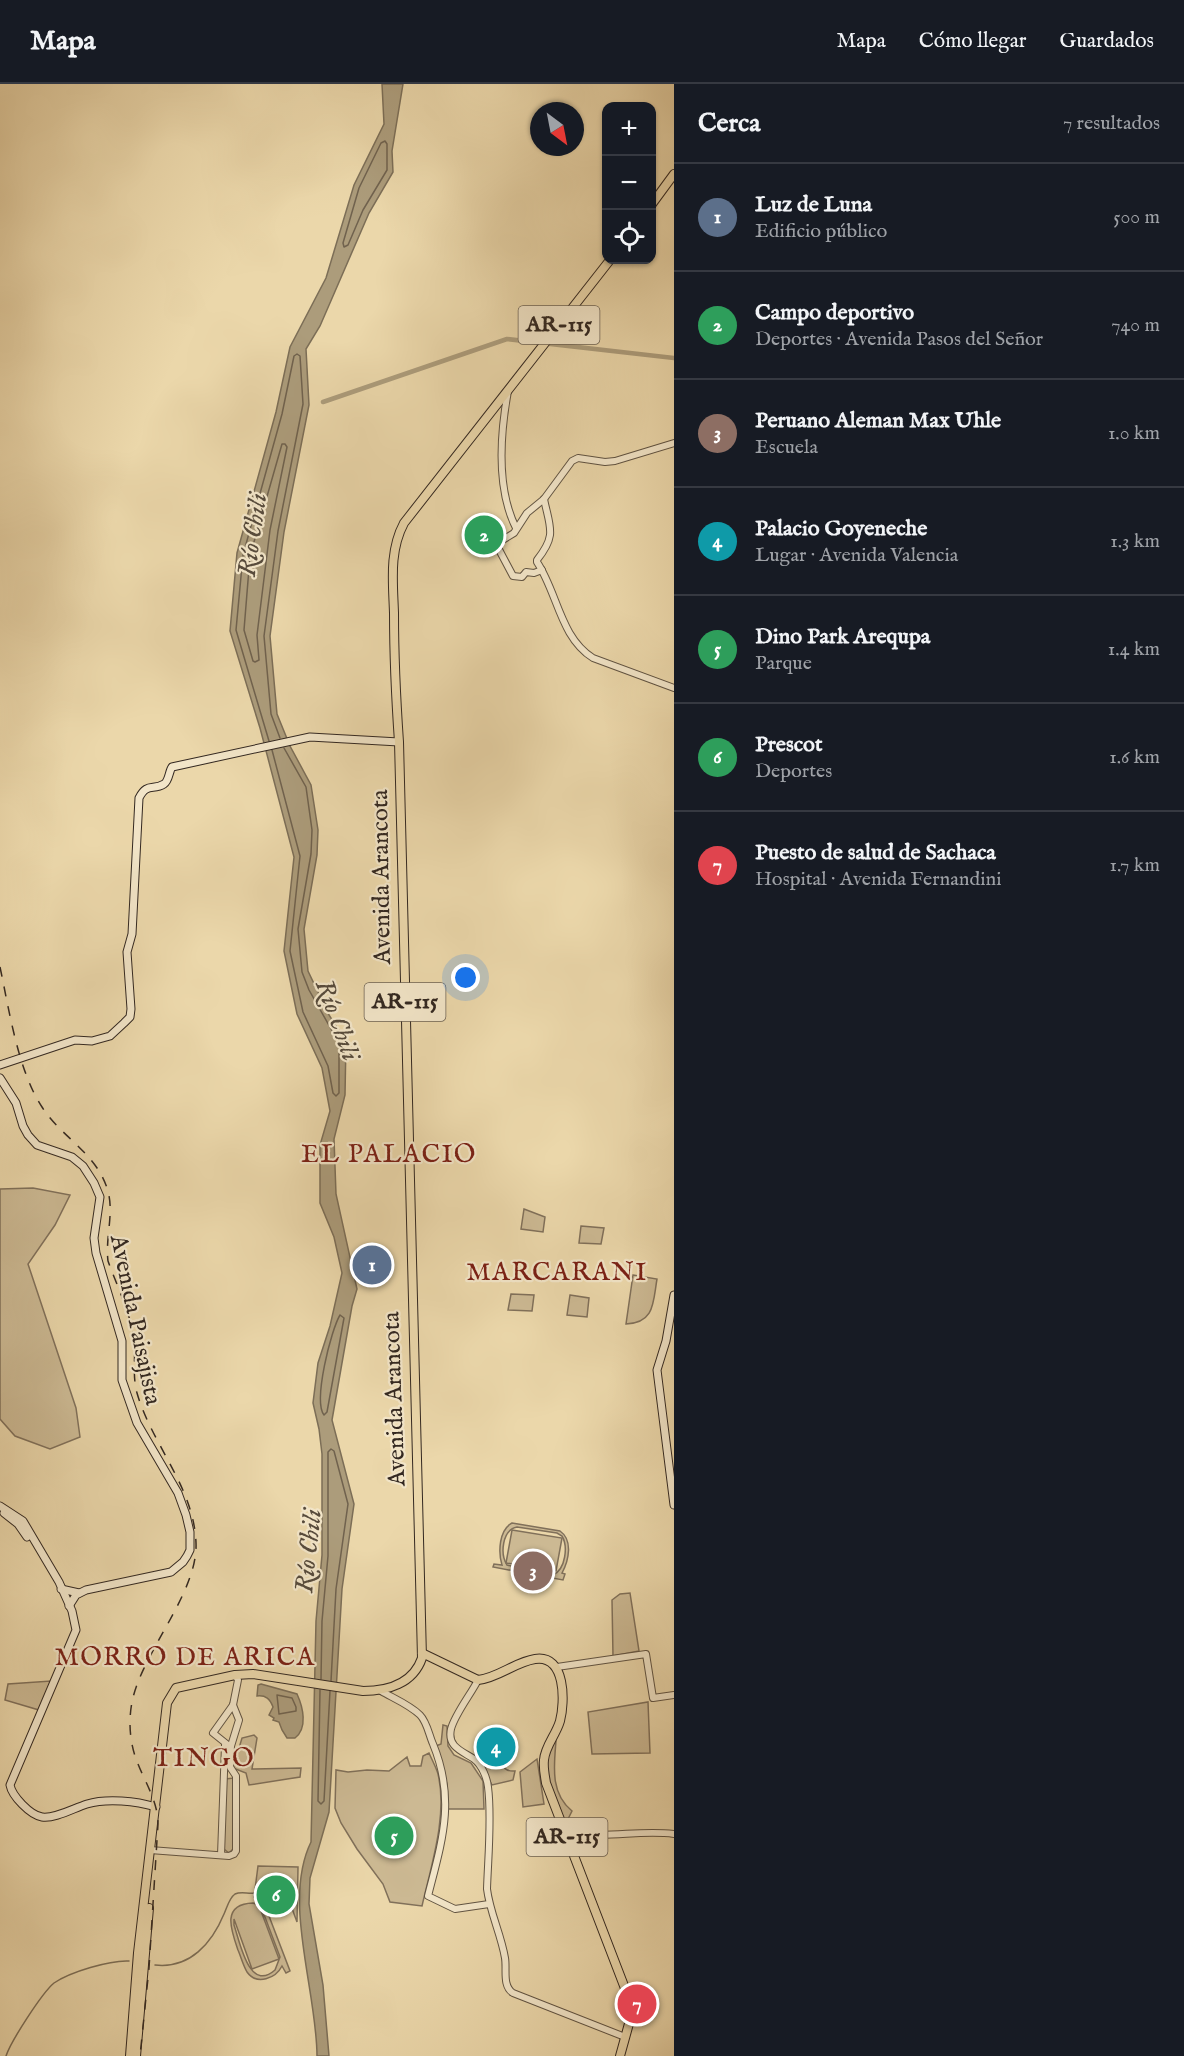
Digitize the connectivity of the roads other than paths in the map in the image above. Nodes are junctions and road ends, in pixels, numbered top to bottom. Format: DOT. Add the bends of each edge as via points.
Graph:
graph roads {
  1 [pos="674,174"];
  2 [pos="656,197"];
  3 [pos="607,264"];
  4 [pos="508,390"];
  5 [pos="495,406"];
  6 [pos="506,406"];
  7 [pos="674,442"];
  8 [pos="544,499"];
  9 [pos="516,528"];
  10 [pos="542,570"];
  11 [pos="674,688"];
  12 [pos="399,742"];
  13 [pos="0,1065"];
  14 [pos="0,1078"];
  15 [pos="674,1295"];
  16 [pos="674,1505"];
  17 [pos="0,1506"];
  18 [pos="0,1511"];
  19 [pos="61,1589"];
  20 [pos="79,1593"];
  21 [pos="69,1606"];
  22 [pos="422,1653"];
  23 [pos="557,1667"];
  24 [pos="235,1676"];
  25 [pos="478,1680"];
  26 [pos="381,1691"];
  27 [pos="674,1695"];
  28 [pos="232,1704"];
  29 [pos="228,1745"];
  30 [pos="232,1770"];
  31 [pos="223,1771"];
  32 [pos="156,1807"];
  33 [pos="564,1830"];
  34 [pos="674,1834"];
  35 [pos="153,1850"];
  36 [pos="222,1855"];
  37 [pos="489,1904"];
  38 [pos="140,1964"];
  39 [pos="625,2037"];
  40 [pos="130,2056"];
  41 [pos="136,2056"];
  42 [pos="620,2056"];
  1 -- 2 [label="main road"];
  3 -- 4 [label="main road, AR-115"];
  4 -- 5 [label="main road, Avenida Arancota / AR-115"];
  4 -- 6 [label="street"];
  5 -- 6 [label="main road"];
  5 -- 12 [label="main road, Avenida Arancota / AR-115" via="398,535 392,567"];
  6 -- 9 [label="street" via="502,485"];
  7 -- 8 [label="street" via="615,461 578,458"];
  8 -- 9 [label="street"];
  8 -- 10 [label="street" via="550,537 537,560"];
  9 -- 10 [label="street" via="496,544 513,576"];
  10 -- 11 [label="street" via="564,625 582,651"];
  12 -- 13 [label="main road" via="321,736 176,764 164,785 148,787 139,798 132,934 127,952 130,1017 110,1036 75,1040"];
  12 -- 22 [label="main road, Avenida Arancota / AR-115"];
  14 -- 20 [label="main road, Avenida Paisajista" via="16,1103 28,1135 37,1145 72,1157 83,1166 100,1197 94,1238 122,1341 122,1380 137,1422 178,1493 190,1532 190,1550 171,1572"];
  15 -- 16 [label="main road" via="657,1370"];
  17 -- 19 [label="main road" via="23,1521"];
  18 -- 19 [label="main road" via="18,1524"];
  19 -- 20 [label="main road, Avenida Paisajista"];
  19 -- 21 [label="main road"];
  20 -- 21 [label="main road"];
  21 -- 32 [label="main road" via="76,1630 10,1785 11,1791 42,1817 106,1801"];
  22 -- 25 [label="main road"];
  22 -- 26 [label="main road" via="420,1664 407,1678"];
  23 -- 25 [label="main road" via="535,1659"];
  23 -- 27 [label="street" via="646,1654 653,1698"];
  23 -- 33 [label="main road, AR-115" via="563,1706 546,1749 544,1772"];
  24 -- 26 [label="main road" via="253,1674"];
  24 -- 28 [label="street" via="238,1680"];
  24 -- 32 [label="main road" via="191,1683 176,1688 171,1696"];
  25 -- 37 [label="street" via="451,1737 458,1751 480,1766 488,1788"];
  26 -- 37 [label="street" via="422,1716 446,1785 446,1812 428,1896 455,1910"];
  28 -- 29 [label="street" via="238,1720"];
  28 -- 29 [label="street" via="213,1733"];
  29 -- 30 [label="street"];
  29 -- 31 [label="street"];
  30 -- 31 [label="street"];
  30 -- 36 [label="street" via="236,1776 236,1851"];
  31 -- 36 [label="street"];
  32 -- 35 [label="main road"];
  33 -- 34 [label="street" via="587,1836"];
  33 -- 39 [label="main road, AR-115" via="631,2004"];
  35 -- 36 [label="street"];
  35 -- 38 [label="main road"];
  37 -- 39 [label="street" via="502,1942 509,1990"];
  38 -- 40 [label="main road"];
  38 -- 41 [label="main road"];
  39 -- 42 [label="main road, AR-115"];
}
